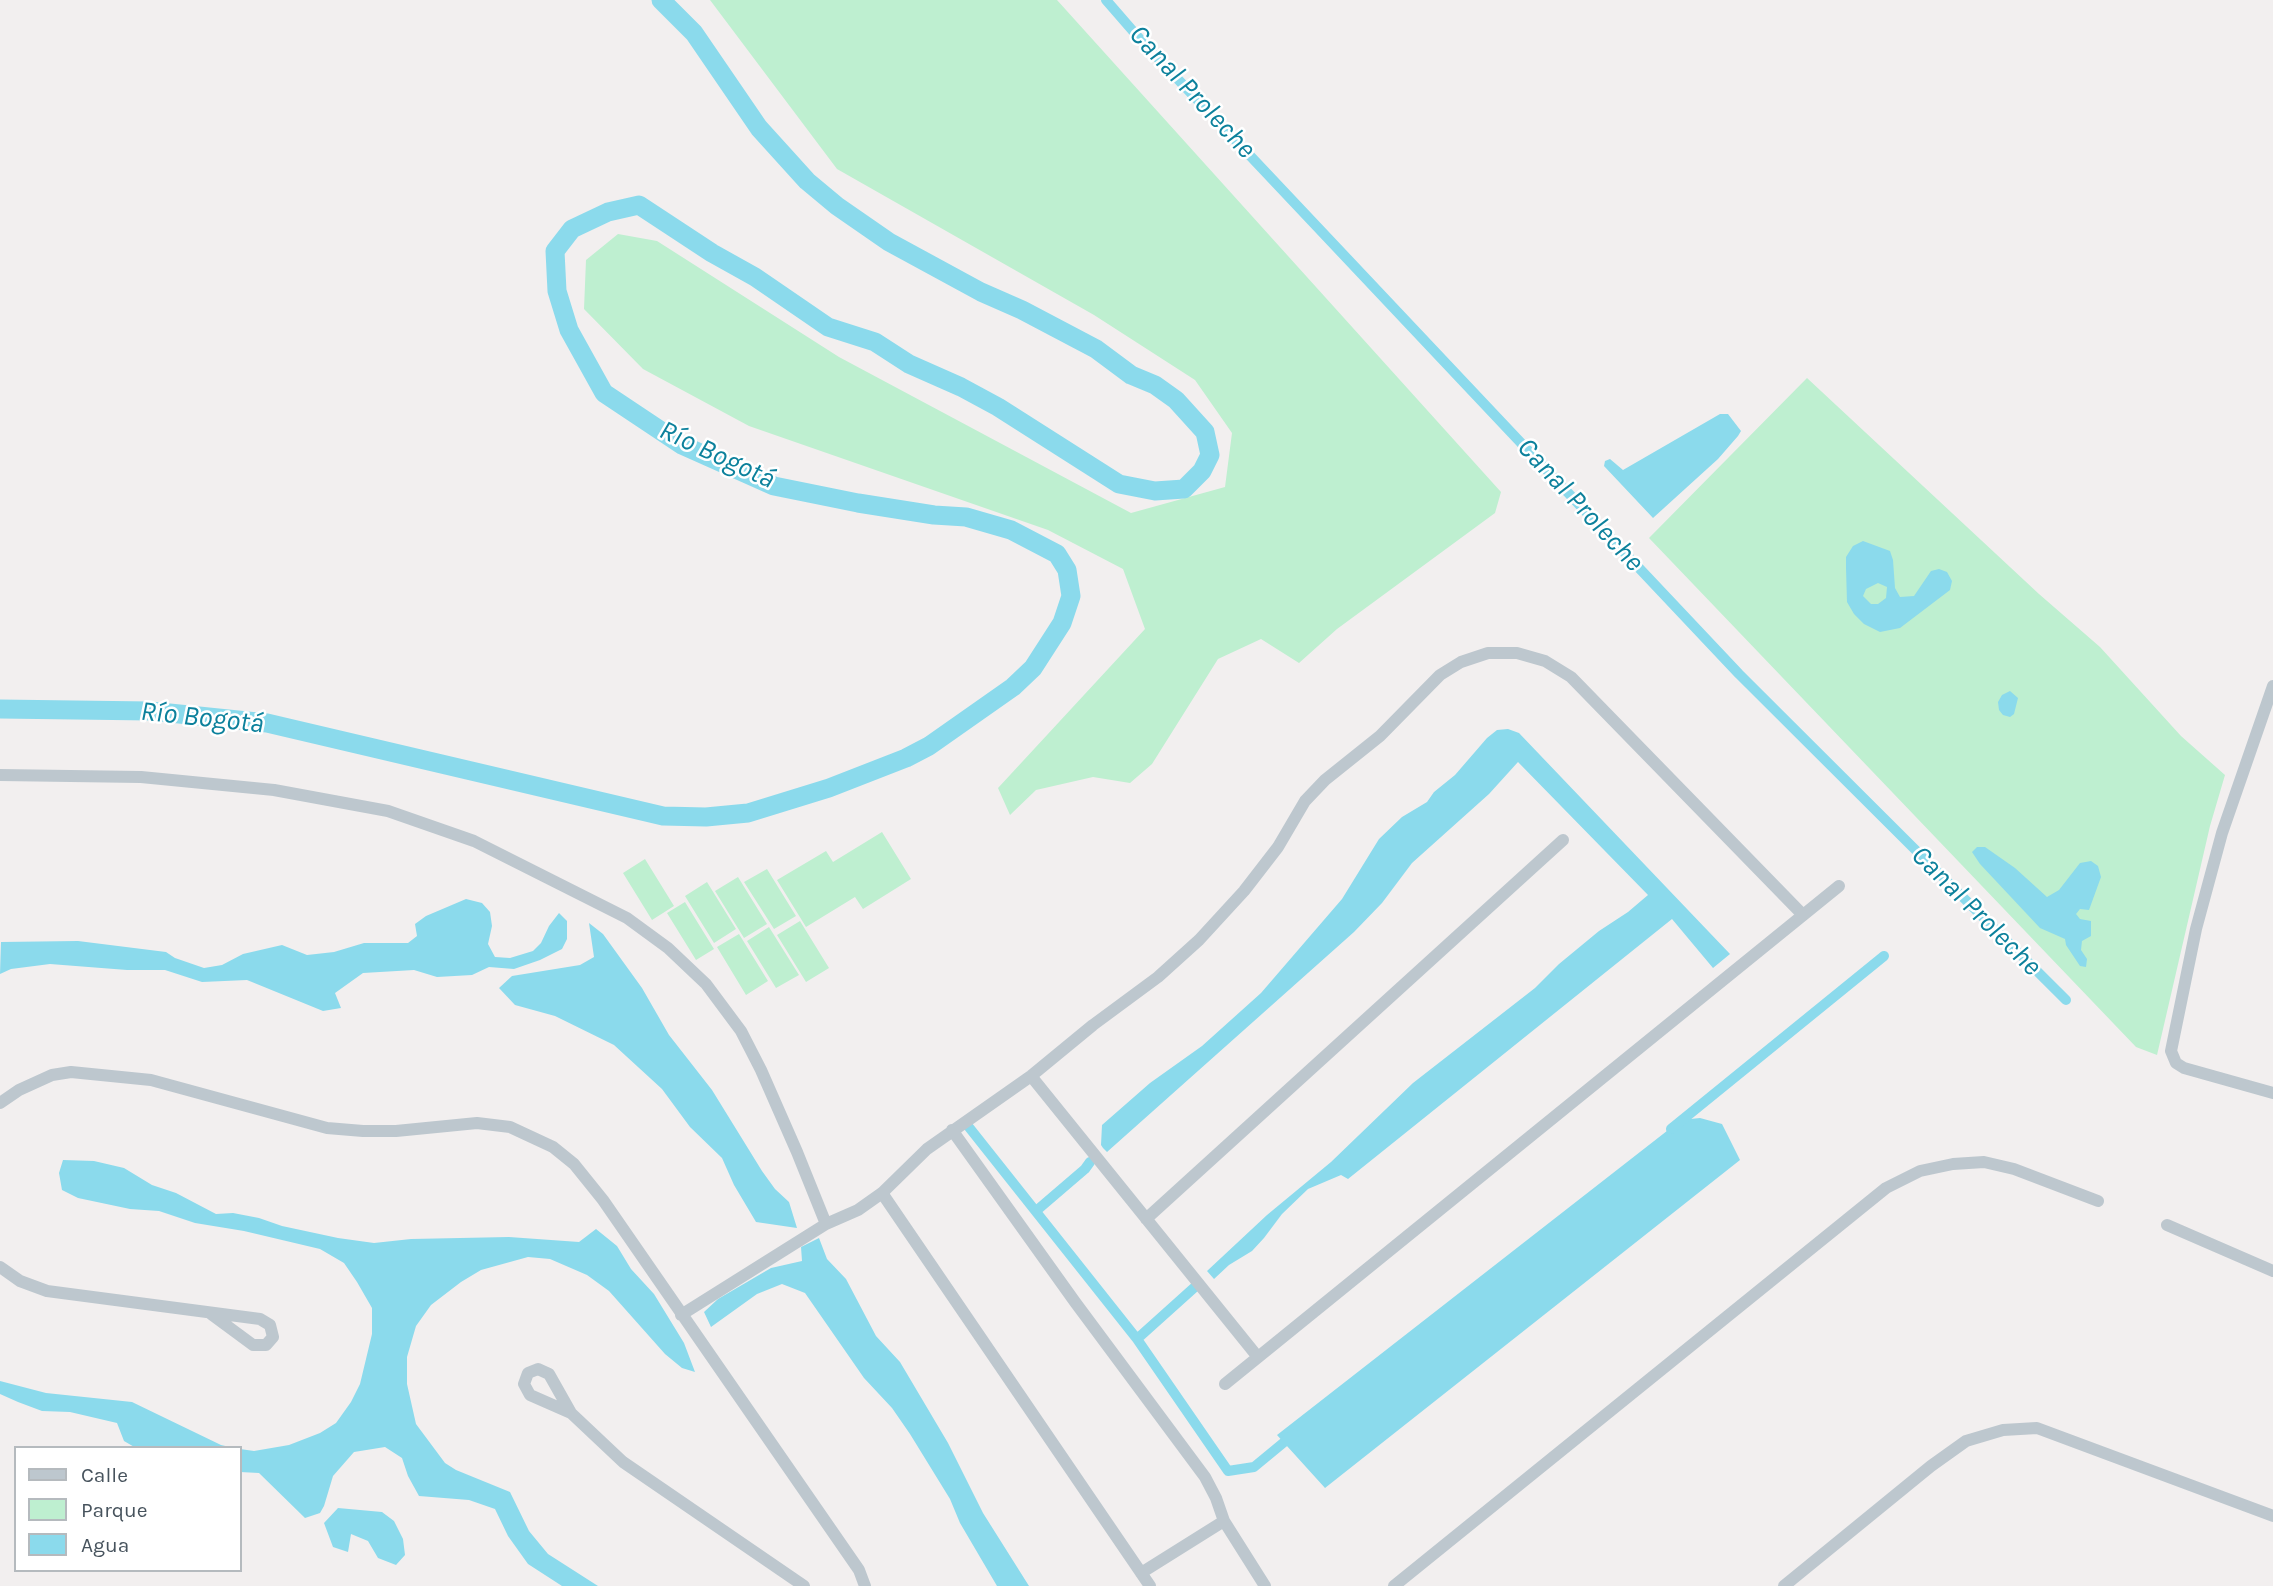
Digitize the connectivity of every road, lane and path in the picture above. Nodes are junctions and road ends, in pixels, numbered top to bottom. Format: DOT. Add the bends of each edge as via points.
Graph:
graph roads {
  1 [pos="2273,686"];
  2 [pos="0,775"];
  3 [pos="1563,840"];
  4 [pos="1839,886"];
  5 [pos="1803,915"];
  6 [pos="1031,1076"];
  7 [pos="2273,1093"];
  8 [pos="0,1103"];
  9 [pos="952,1130"];
  10 [pos="882,1193"];
  11 [pos="2098,1202"];
  12 [pos="1146,1219"];
  13 [pos="826,1224"];
  14 [pos="2167,1225"];
  15 [pos="0,1267"];
  16 [pos="2273,1271"];
  17 [pos="211,1314"];
  18 [pos="681,1315"];
  19 [pos="1257,1356"];
  20 [pos="1226,1384"];
  21 [pos="571,1413"];
  22 [pos="2273,1516"];
  23 [pos="1224,1521"];
  24 [pos="1141,1573"];
  25 [pos="804,1586"];
  26 [pos="864,1586"];
  27 [pos="1150,1586"];
  28 [pos="1265,1586"];
  29 [pos="1394,1586"];
  30 [pos="1783,1586"];
  1 -- 7 [label="street" via="2222,833 2171,1051 2184,1068"];
  2 -- 13 [label="street" via="141,777 274,790 388,811 474,841 627,918 706,984 741,1031"];
  3 -- 12 [label="street"];
  4 -- 5 [label="street"];
  5 -- 6 [label="street" via="1571,677 1545,661 1517,653 1488,653 1440,674 1380,736 1325,780 1305,801 1244,891 1199,940"];
  5 -- 19 [label="street"];
  6 -- 9 [label="street"];
  6 -- 12 [label="street"];
  8 -- 18 [label="street" via="52,1074 71,1072 151,1080 327,1128 396,1131 477,1123 510,1127 553,1147 574,1164"];
  9 -- 10 [label="street"];
  9 -- 23 [label="street" via="1205,1477"];
  10 -- 13 [label="street"];
  10 -- 24 [label="street"];
  11 -- 29 [label="street" via="1984,1162 1920,1171 1886,1188"];
  12 -- 19 [label="street"];
  13 -- 18 [label="street"];
  14 -- 16 [label="street"];
  15 -- 17 [label="street" via="20,1281 47,1290"];
  18 -- 26 [label="street" via="859,1570"];
  19 -- 20 [label="street"];
  21 -- 25 [label="street" via="623,1462"];
  22 -- 30 [label="street" via="2049,1431 2003,1430 1966,1441"];
  23 -- 24 [label="street"];
  23 -- 28 [label="street"];
  24 -- 27 [label="street"];
}
